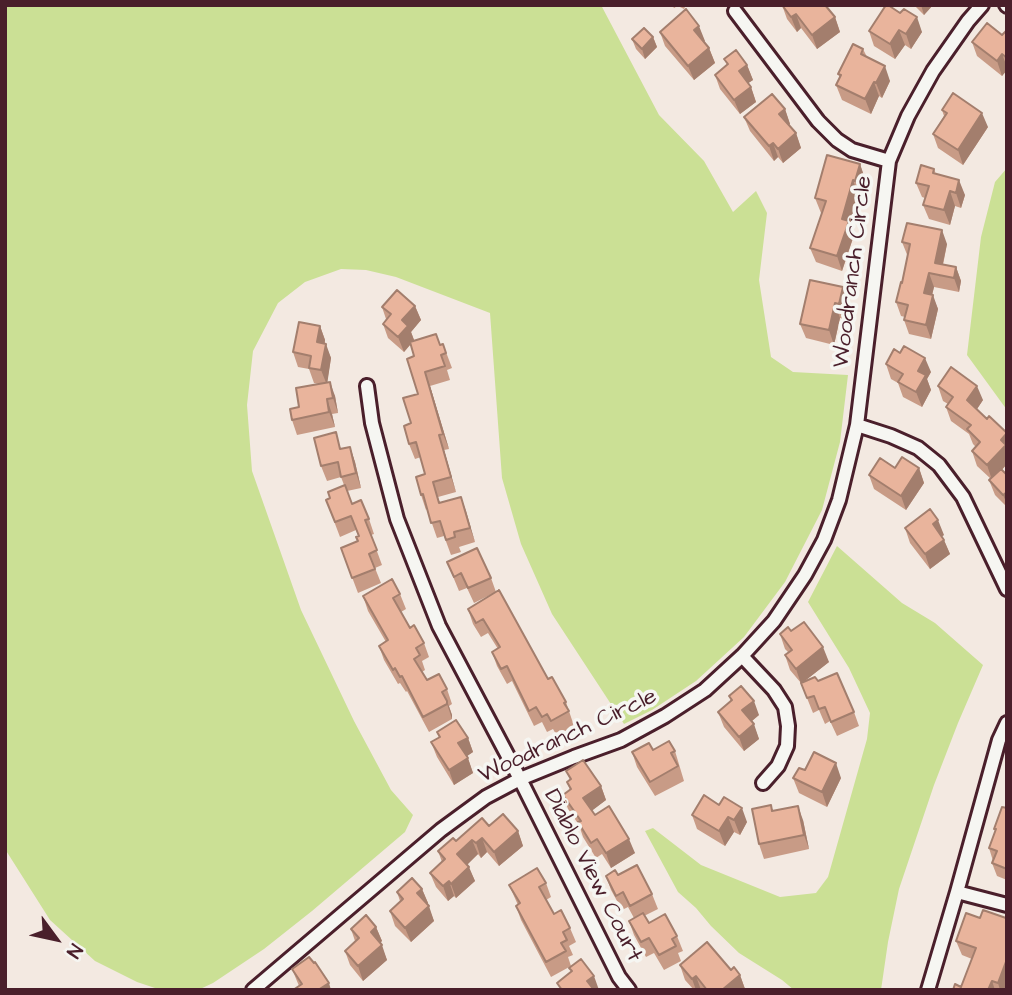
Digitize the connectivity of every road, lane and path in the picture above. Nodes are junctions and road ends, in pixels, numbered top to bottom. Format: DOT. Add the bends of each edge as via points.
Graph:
graph roads {
  1 [pos="982,5"];
  2 [pos="735,11"];
  3 [pos="889,161"];
  4 [pos="367,386"];
  5 [pos="857,425"];
  6 [pos="1007,589"];
  7 [pos="742,656"];
  8 [pos="1007,723"];
  9 [pos="520,779"];
  10 [pos="763,783"];
  11 [pos="957,892"];
  12 [pos="1007,905"];
  13 [pos="254,990"];
  14 [pos="629,990"];
  15 [pos="928,990"];
  1 -- 3 [label="street, Woodranch Circle" via="933,71"];
  2 -- 3 [label="street" via="837,141"];
  3 -- 5 [label="street, Woodranch Circle"];
  4 -- 9 [label="street, Diablo View Court" via="372,424 401,531 439,626"];
  5 -- 6 [label="street" via="918,448 939,465 963,497"];
  5 -- 7 [label="street, Woodranch Circle" via="824,540 774,621"];
  7 -- 9 [label="street, Woodranch Circle" via="705,690 665,716 621,740"];
  7 -- 10 [label="street" via="785,707 787,746"];
  8 -- 11 [label="street"];
  9 -- 13 [label="street, Woodranch Circle" via="441,830"];
  9 -- 14 [label="street, Diablo View Court"];
  11 -- 12 [label="street"];
  11 -- 15 [label="street"];
}
